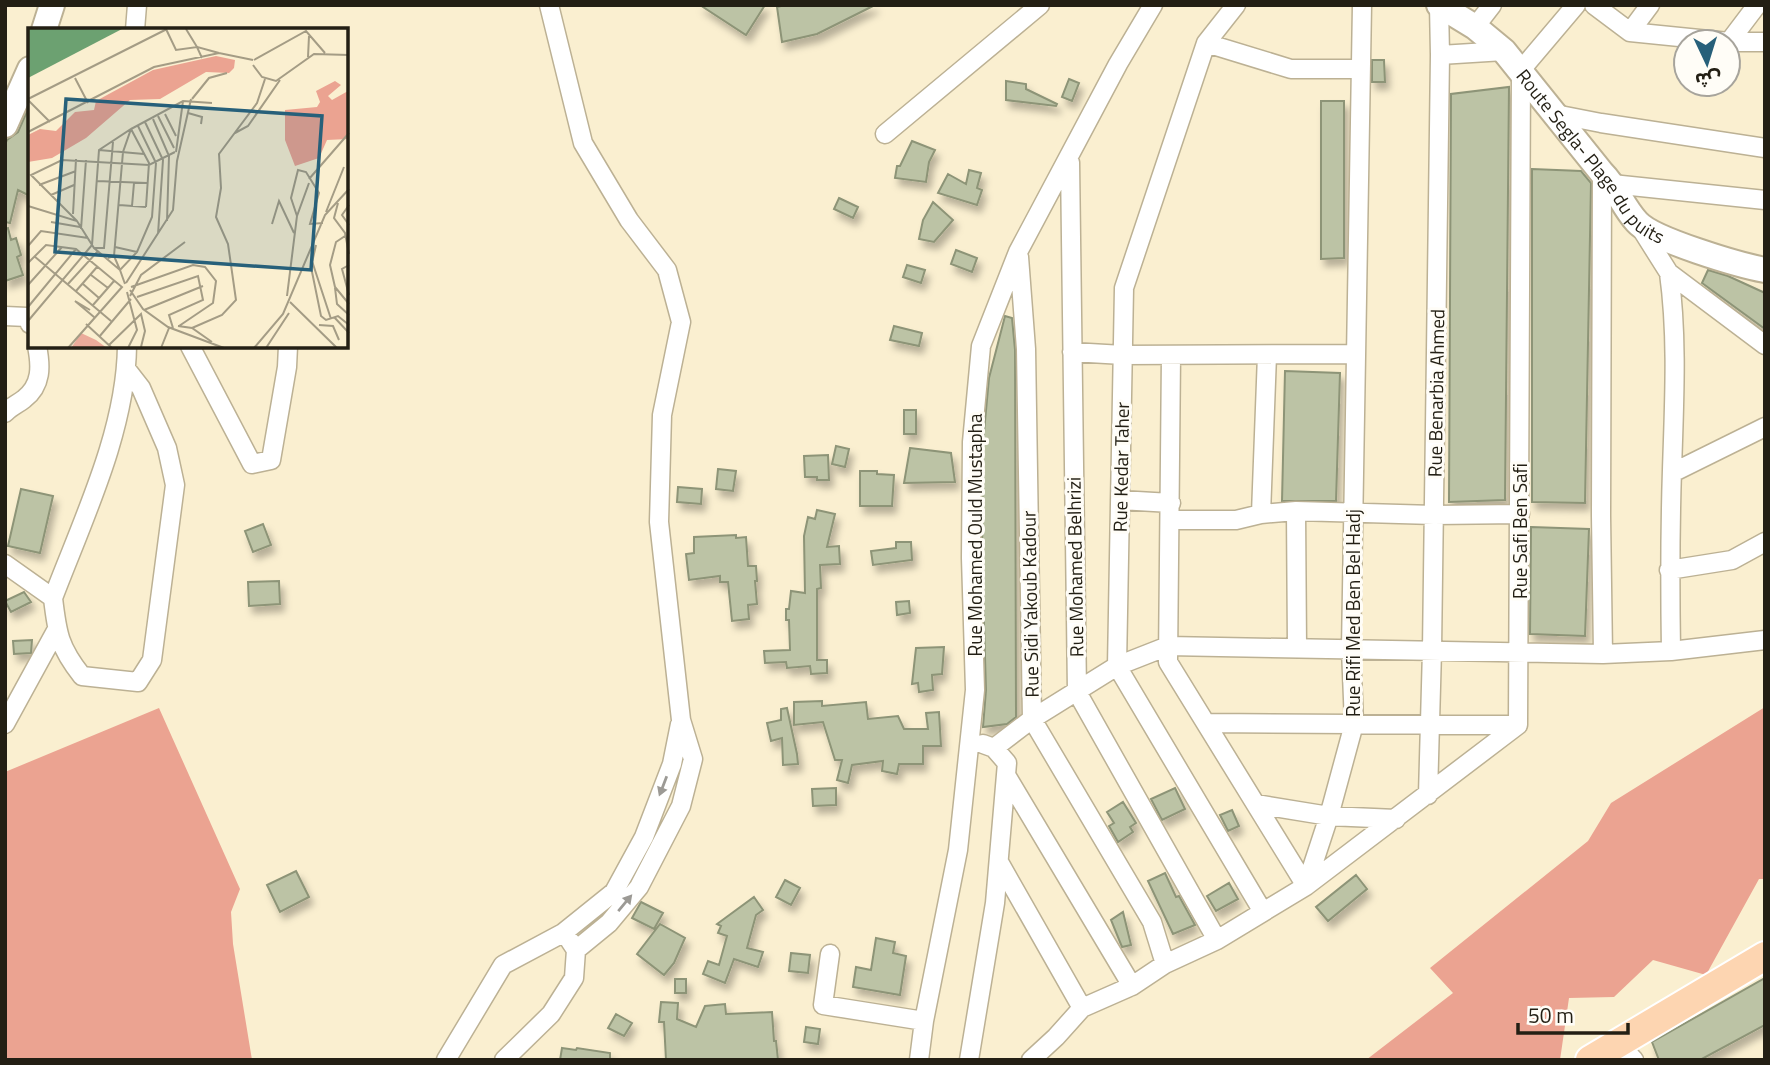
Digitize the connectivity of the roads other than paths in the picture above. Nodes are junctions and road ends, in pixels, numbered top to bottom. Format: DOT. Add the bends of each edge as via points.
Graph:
graph roads {
  1 [pos="52,5"];
  2 [pos="137,5"];
  3 [pos="549,5"];
  4 [pos="1040,5"];
  5 [pos="1153,5"];
  6 [pos="1236,5"];
  7 [pos="1362,5"];
  8 [pos="1439,5"];
  9 [pos="1492,5"];
  10 [pos="1576,5"];
  11 [pos="1594,5"];
  12 [pos="1650,5"];
  13 [pos="1757,5"];
  14 [pos="1475,27"];
  15 [pos="45,28"];
  16 [pos="135,28"];
  17 [pos="1739,28"];
  18 [pos="1630,32"];
  19 [pos="1672,36"];
  20 [pos="1742,41"];
  21 [pos="1765,42"];
  22 [pos="1206,43"];
  23 [pos="1504,51"];
  24 [pos="1440,55"];
  25 [pos="1361,69"];
  26 [pos="1521,70"];
  27 [pos="28,73"];
  28 [pos="1555,114"];
  29 [pos="5,125"];
  30 [pos="885,134"];
  31 [pos="1765,148"];
  32 [pos="1070,157"];
  33 [pos="1607,178"];
  34 [pos="1765,200"];
  35 [pos="1638,224"];
  36 [pos="1018,252"];
  37 [pos="1765,270"];
  38 [pos="1669,273"];
  39 [pos="5,316"];
  40 [pos="28,319"];
  41 [pos="1765,345"];
  42 [pos="37,348"];
  43 [pos="127,348"];
  44 [pos="191,348"];
  45 [pos="288,348"];
  46 [pos="1072,352"];
  47 [pos="1123,355"];
  48 [pos="1171,355"];
  49 [pos="1267,355"];
  50 [pos="1356,355"];
  51 [pos="127,370"];
  52 [pos="5,412"];
  53 [pos="1765,427"];
  54 [pos="1672,473"];
  55 [pos="1120,500"];
  56 [pos="1296,511"];
  57 [pos="1171,512"];
  58 [pos="1353,512"];
  59 [pos="1261,514"];
  60 [pos="1434,514"];
  61 [pos="1520,514"];
  62 [pos="1765,542"];
  63 [pos="5,565"];
  64 [pos="1669,570"];
  65 [pos="53,598"];
  66 [pos="57,629"];
  67 [pos="1765,640"];
  68 [pos="1168,646"];
  69 [pos="1297,648"];
  70 [pos="1351,649"];
  71 [pos="1432,650"];
  72 [pos="1519,652"];
  73 [pos="1671,652"];
  74 [pos="1603,654"];
  75 [pos="1117,666"];
  76 [pos="1077,692"];
  77 [pos="1032,719"];
  78 [pos="681,720"];
  79 [pos="1206,723"];
  80 [pos="5,724"];
  81 [pos="1354,724"];
  82 [pos="1430,725"];
  83 [pos="1518,725"];
  84 [pos="970,740"];
  85 [pos="994,748"];
  86 [pos="1006,775"];
  87 [pos="1427,795"];
  88 [pos="1256,804"];
  89 [pos="1329,816"];
  90 [pos="1396,819"];
  91 [pos="999,862"];
  92 [pos="1306,886"];
  93 [pos="1263,912"];
  94 [pos="563,933"];
  95 [pos="1217,940"];
  96 [pos="576,950"];
  97 [pos="830,954"];
  98 [pos="1765,957"];
  99 [pos="1165,964"];
  100 [pos="1132,986"];
  101 [pos="1082,1008"];
  102 [pos="924,1021"];
  103 [pos="1625,1051"];
  104 [pos="446,1060"];
  105 [pos="504,1060"];
  106 [pos="919,1060"];
  107 [pos="969,1060"];
  108 [pos="1031,1060"];
  109 [pos="1590,1060"];
  1 -- 15 [label="street"];
  2 -- 16 [label="street"];
  3 -- 78 [label="street" via="583,143 629,220 667,270 681,322 662,415 659,522"];
  4 -- 30 [label="street"];
  5 -- 32 [label="street, Rue Mohamed Ould Mustapha"];
  6 -- 22 [label="street, Rue Kedar Taher"];
  7 -- 25 [label="street, Rue Rifi Med Ben Bel Hadj"];
  8 -- 14 [label="street, Route Segla- Plage du puits"];
  8 -- 24 [label="street, Rue Benarbia Ahmed"];
  9 -- 14 [label="street"];
  10 -- 26 [label="street"];
  11 -- 18 [label="street"];
  12 -- 18 [label="street"];
  13 -- 17 [label="street"];
  14 -- 23 [label="street, Route Segla- Plage du puits"];
  18 -- 19 [label="street"];
  20 -- 21 [label="street"];
  22 -- 25 [label="street" via="1291,69"];
  22 -- 47 [label="street, Rue Kedar Taher" via="1124,288"];
  23 -- 24 [label="street"];
  23 -- 26 [label="street, Route Segla- Plage du puits"];
  24 -- 60 [label="street, Rue Benarbia Ahmed"];
  25 -- 50 [label="street, Rue Rifi Med Ben Bel Hadj"];
  26 -- 28 [label="street, Route Segla- Plage du puits"];
  26 -- 61 [label="street, Rue Safi Ben Safi"];
  27 -- 29 [label="street"];
  28 -- 31 [label="street"];
  28 -- 33 [label="street, Route Segla- Plage du puits"];
  32 -- 36 [label="street, Rue Mohamed Ould Mustapha"];
  32 -- 46 [label="street, Rue Mohamed Belhrizi"];
  33 -- 34 [label="street"];
  33 -- 35 [label="street, Route Segla- Plage du puits"];
  33 -- 74 [label="street"];
  35 -- 37 [label="street, Route Segla- Plage du puits" via="1679,245"];
  35 -- 38 [label="street"];
  36 -- 77 [label="street, Rue Sidi Yakoub Kadour" via="1027,349"];
  36 -- 84 [label="street, Rue Mohamed Ould Mustapha" via="979,359 972,442 975,690"];
  38 -- 41 [label="street"];
  38 -- 54 [label="street" via="1673,305"];
  39 -- 40 [label="street"];
  42 -- 52 [label="street" via="41,367 37,385"];
  43 -- 51 [label="street"];
  44 -- 45 [label="street" via="252,464 271,460"];
  46 -- 47 [label="street"];
  46 -- 76 [label="street, Rue Mohamed Belhrizi"];
  47 -- 48 [label="street"];
  47 -- 55 [label="street, Rue Kedar Taher"];
  48 -- 49 [label="street"];
  48 -- 57 [label="street"];
  49 -- 50 [label="street"];
  49 -- 59 [label="street"];
  50 -- 58 [label="street, Rue Rifi Med Ben Bel Hadj"];
  51 -- 65 [label="street" via="116,429"];
  51 -- 66 [label="street" via="141,388 167,448 175,485 152,660 138,682 82,676 67,657"];
  53 -- 54 [label="street"];
  54 -- 64 [label="street"];
  55 -- 57 [label="street"];
  55 -- 75 [label="street, Rue Kedar Taher"];
  56 -- 58 [label="street"];
  56 -- 59 [label="street"];
  56 -- 69 [label="street"];
  57 -- 59 [label="street" via="1236,520"];
  57 -- 68 [label="street"];
  58 -- 60 [label="street"];
  58 -- 70 [label="street, Rue Rifi Med Ben Bel Hadj"];
  60 -- 61 [label="street"];
  60 -- 71 [label="street, Rue Benarbia Ahmed"];
  61 -- 72 [label="street, Rue Safi Ben Safi"];
  62 -- 64 [label="street" via="1732,560"];
  63 -- 65 [label="street"];
  64 -- 73 [label="street"];
  65 -- 66 [label="street"];
  66 -- 80 [label="street"];
  67 -- 73 [label="street"];
  68 -- 69 [label="street"];
  68 -- 75 [label="street"];
  68 -- 79 [label="street" via="1168,662"];
  69 -- 70 [label="street"];
  70 -- 71 [label="street"];
  70 -- 81 [label="street, Rue Rifi Med Ben Bel Hadj"];
  71 -- 72 [label="street"];
  71 -- 82 [label="street, Rue Benarbia Ahmed"];
  72 -- 74 [label="street"];
  72 -- 83 [label="street, Rue Safi Ben Safi"];
  73 -- 74 [label="street"];
  75 -- 76 [label="street"];
  75 -- 93 [label="street"];
  76 -- 77 [label="street"];
  76 -- 95 [label="street, Rue Mohamed Belhrizi"];
  77 -- 85 [label="street"];
  77 -- 99 [label="street, Rue Sidi Yakoub Kadour" via="1153,922"];
  78 -- 94 [label="street, one-way" via="672,764 643,837 614,892"];
  96 -- 78 [label="street, one-way" via="609,923 639,887 681,806 693,760"];
  79 -- 81 [label="street"];
  79 -- 88 [label="street"];
  81 -- 82 [label="street"];
  81 -- 89 [label="street, Rue Rifi Med Ben Bel Hadj"];
  82 -- 83 [label="street"];
  82 -- 87 [label="street, Rue Benarbia Ahmed"];
  83 -- 87 [label="street"];
  84 -- 85 [label="street"];
  84 -- 102 [label="street, Rue Mohamed Ould Mustapha" via="958,850"];
  85 -- 86 [label="street" via="1007,763"];
  86 -- 91 [label="street"];
  86 -- 100 [label="street"];
  87 -- 90 [label="street"];
  88 -- 89 [label="street"];
  88 -- 92 [label="street"];
  89 -- 90 [label="street"];
  89 -- 92 [label="street, Rue Rifi Med Ben Bel Hadj"];
  90 -- 92 [label="street"];
  91 -- 101 [label="street"];
  91 -- 107 [label="street"];
  92 -- 93 [label="street"];
  93 -- 95 [label="street"];
  94 -- 96 [label="street"];
  94 -- 104 [label="street" via="503,965"];
  95 -- 99 [label="street"];
  96 -- 105 [label="street" via="574,978 551,1014"];
  97 -- 102 [label="street" via="823,1005"];
  98 -- 103 [label="main road"];
  99 -- 100 [label="street"];
  100 -- 101 [label="street"];
  101 -- 108 [label="street"];
  102 -- 106 [label="street, Rue Mohamed Ould Mustapha"];
  103 -- 109 [label="main road"];
}
